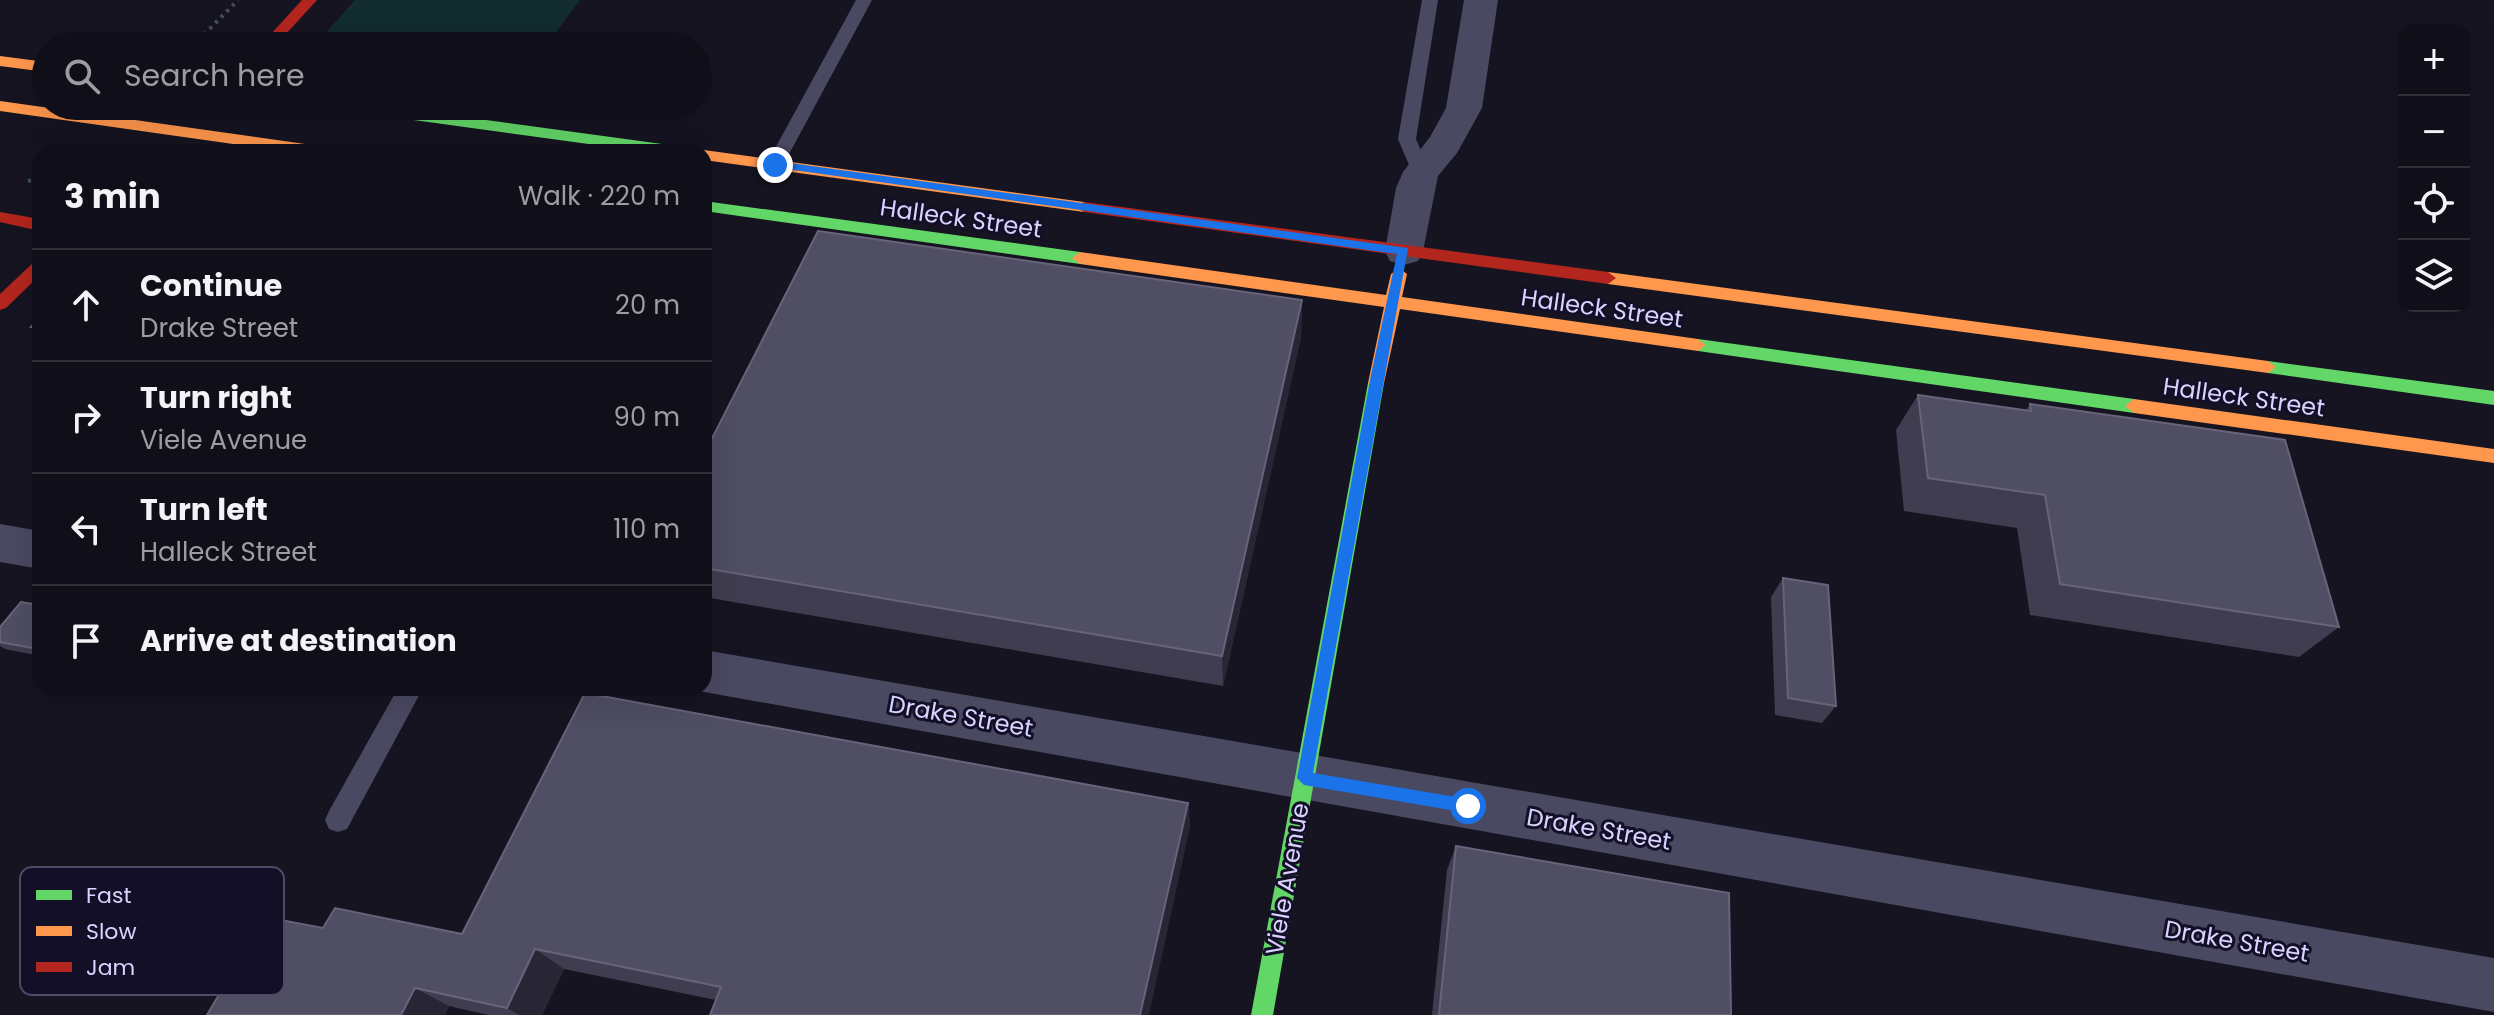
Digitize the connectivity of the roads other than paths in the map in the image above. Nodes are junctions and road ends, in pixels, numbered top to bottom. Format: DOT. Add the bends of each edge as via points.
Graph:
graph roads {
  1 [pos="310,0"];
  2 [pos="864,0"];
  3 [pos="1430,0"];
  4 [pos="1481,0"];
  5 [pos="280,32"];
  6 [pos="0,61"];
  7 [pos="32,65"];
  8 [pos="0,106"];
  9 [pos="32,110"];
  10 [pos="106,120"];
  11 [pos="193,120"];
  12 [pos="450,120"];
  13 [pos="182,130"];
  14 [pos="167,144"];
  15 [pos="274,144"];
  16 [pos="626,144"];
  17 [pos="712,156"];
  18 [pos="775,165"];
  19 [pos="1421,172"];
  20 [pos="712,207"];
  21 [pos="0,217"];
  22 [pos="32,223"];
  23 [pos="1404,251"];
  24 [pos="32,274"];
  25 [pos="1393,303"];
  26 [pos="0,304"];
  27 [pos="2494,398"];
  28 [pos="2494,456"];
  29 [pos="0,543"];
  30 [pos="32,549"];
  31 [pos="712,672"];
  32 [pos="407,696"];
  33 [pos="1304,778"];
  34 [pos="338,820"];
  35 [pos="2494,985"];
  36 [pos="1262,1015"];
  1 -- 5 [label="main road"];
  2 -- 18 [label="lane"];
  3 -- 19 [label="lane" via="1407,139"];
  4 -- 19 [label="street, Viele Avenue" via="1464,108"];
  6 -- 7 [label="main road"];
  8 -- 9 [label="main road"];
  10 -- 13 [label="main road"];
  11 -- 13 [label="main road"];
  12 -- 16 [label="main road"];
  13 -- 14 [label="main road"];
  13 -- 15 [label="main road"];
  17 -- 18 [label="main road, Halleck Street"];
  18 -- 23 [label="main road, Halleck Street"];
  19 -- 23 [label="street, Viele Avenue"];
  20 -- 25 [label="main road, Halleck Street"];
  21 -- 22 [label="main road"];
  23 -- 25 [label="main road, Viele Avenue"];
  23 -- 27 [label="main road, Halleck Street"];
  24 -- 26 [label="main road"];
  25 -- 28 [label="main road, Halleck Street"];
  25 -- 33 [label="main road, Viele Avenue"];
  29 -- 30 [label="street"];
  31 -- 33 [label="street, Drake Street"];
  32 -- 34 [label="lane"];
  33 -- 35 [label="street, Drake Street"];
  33 -- 36 [label="main road, Viele Avenue"];
}
